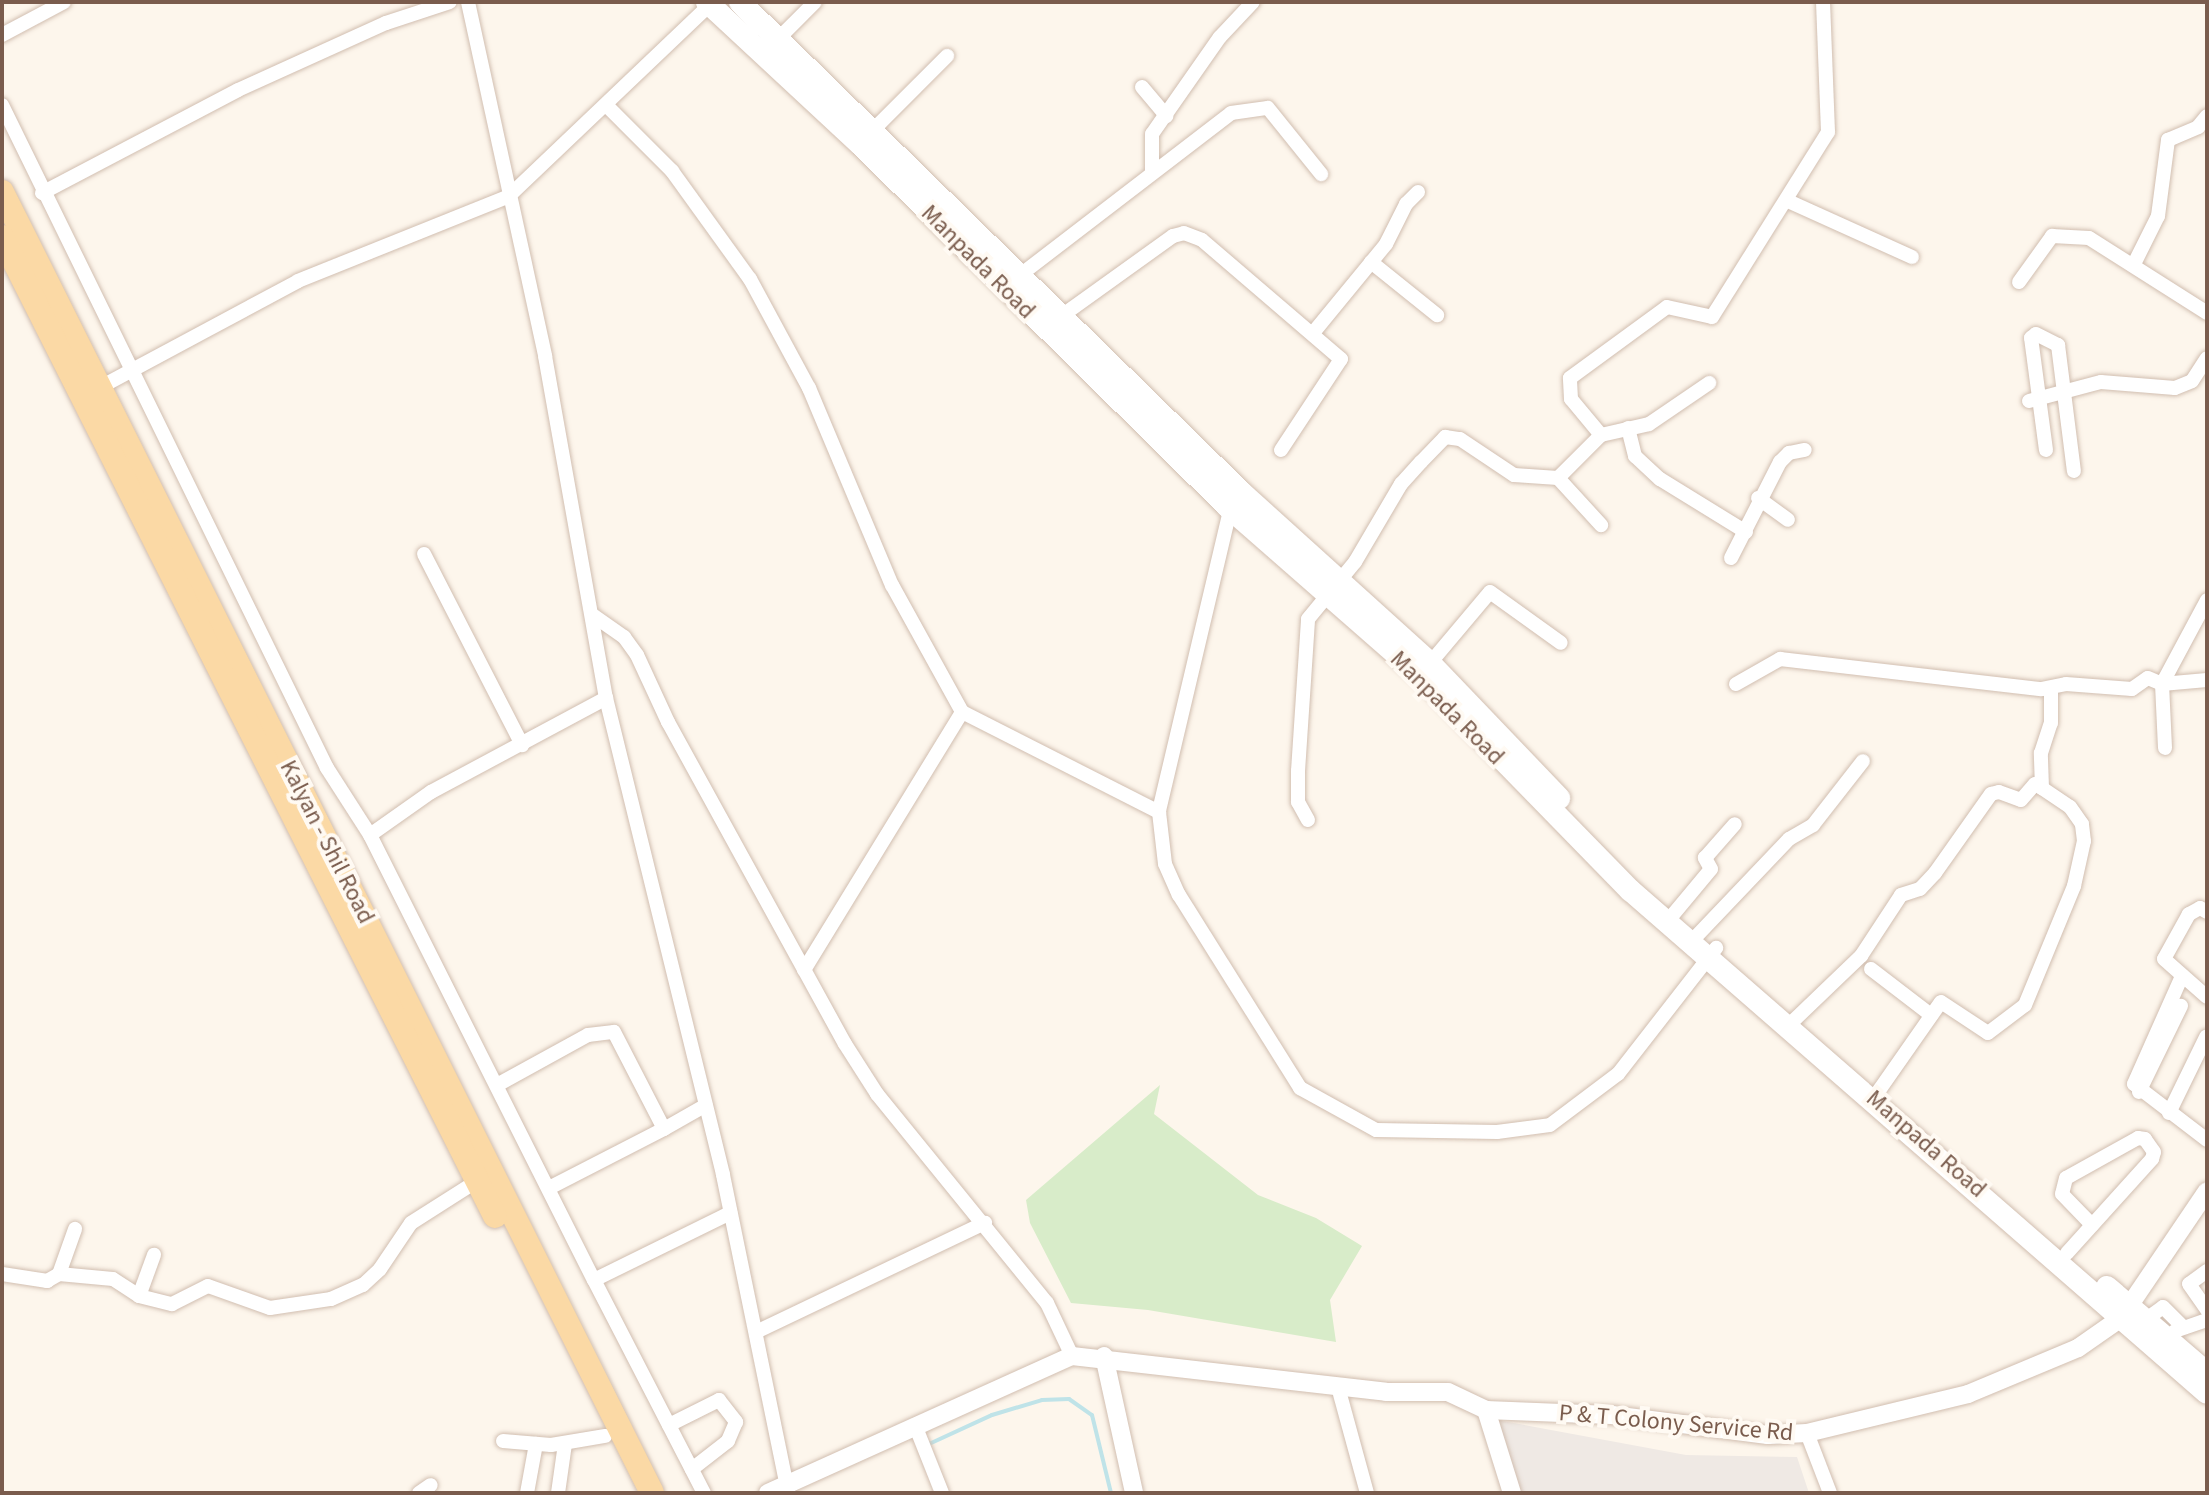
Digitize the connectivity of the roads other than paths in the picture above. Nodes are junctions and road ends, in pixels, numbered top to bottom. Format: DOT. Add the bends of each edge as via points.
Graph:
graph roads {
  1 [pos="64,2"];
  2 [pos="450,2"];
  3 [pos="468,2"];
  4 [pos="740,2"];
  5 [pos="815,2"];
  6 [pos="1253,2"];
  7 [pos="1823,2"];
  8 [pos="710,3"];
  9 [pos="2,35"];
  10 [pos="771,46"];
  11 [pos="947,56"];
  12 [pos="1142,87"];
  13 [pos="2,105"];
  14 [pos="608,107"];
  15 [pos="1166,116"];
  16 [pos="2207,116"];
  17 [pos="867,137"];
  18 [pos="1152,171"];
  19 [pos="1321,174"];
  20 [pos="2,192"];
  21 [pos="1418,192"];
  22 [pos="42,193"];
  23 [pos="509,196"];
  24 [pos="1788,201"];
  25 [pos="2,237"];
  26 [pos="1912,257"];
  27 [pos="1371,262"];
  28 [pos="2134,264"];
  29 [pos="1012,282"];
  30 [pos="2019,282"];
  31 [pos="2207,313"];
  32 [pos="1437,315"];
  33 [pos="1053,323"];
  34 [pos="1313,333"];
  35 [pos="2207,358"];
  36 [pos="132,368"];
  37 [pos="1709,383"];
  38 [pos="2063,389"];
  39 [pos="92,392"];
  40 [pos="2034,399"];
  41 [pos="1628,428"];
  42 [pos="1601,435"];
  43 [pos="1281,450"];
  44 [pos="1805,450"];
  45 [pos="2046,450"];
  46 [pos="2074,471"];
  47 [pos="1558,478"];
  48 [pos="1758,498"];
  49 [pos="1235,500"];
  50 [pos="1788,520"];
  51 [pos="1601,525"];
  52 [pos="1746,532"];
  53 [pos="424,554"];
  54 [pos="1731,558"];
  55 [pos="1332,591"];
  56 [pos="2207,600"];
  57 [pos="594,616"];
  58 [pos="1561,643"];
  59 [pos="1425,669"];
  60 [pos="2207,680"];
  61 [pos="1736,684"];
  62 [pos="2162,684"];
  63 [pos="2051,689"];
  64 [pos="606,698"];
  65 [pos="962,712"];
  66 [pos="522,745"];
  67 [pos="2165,748"];
  68 [pos="1863,761"];
  69 [pos="2042,788"];
  70 [pos="1159,812"];
  71 [pos="1308,820"];
  72 [pos="1735,824"];
  73 [pos="370,835"];
  74 [pos="2207,912"];
  75 [pos="1671,918"];
  76 [pos="1703,946"];
  77 [pos="1871,969"];
  78 [pos="804,970"];
  79 [pos="2182,976"];
  80 [pos="2207,997"];
  81 [pos="2181,1006"];
  82 [pos="1931,1015"];
  83 [pos="1794,1020"];
  84 [pos="2206,1037"];
  85 [pos="497,1085"];
  86 [pos="2139,1092"];
  87 [pos="1878,1094"];
  88 [pos="706,1105"];
  89 [pos="2169,1113"];
  90 [pos="664,1129"];
  91 [pos="2207,1140"];
  92 [pos="477,1181"];
  93 [pos="549,1188"];
  94 [pos="2207,1191"];
  95 [pos="730,1213"];
  96 [pos="985,1223"];
  97 [pos="2092,1225"];
  98 [pos="75,1229"];
  99 [pos="2042,1237"];
  100 [pos="2067,1253"];
  101 [pos="154,1255"];
  102 [pos="2207,1271"];
  103 [pos="2,1274"];
  104 [pos="59,1274"];
  105 [pos="594,1280"];
  106 [pos="139,1296"];
  107 [pos="2207,1310"];
  108 [pos="2133,1318"];
  109 [pos="2207,1320"];
  110 [pos="756,1332"];
  111 [pos="2175,1332"];
  112 [pos="1072,1356"];
  113 [pos="1104,1356"];
  114 [pos="1338,1387"];
  115 [pos="2207,1387"];
  116 [pos="1486,1410"];
  117 [pos="669,1425"];
  118 [pos="915,1425"];
  119 [pos="1807,1433"];
  120 [pos="605,1436"];
  121 [pos="503,1441"];
  122 [pos="536,1444"];
  123 [pos="565,1444"];
  124 [pos="692,1469"];
  125 [pos="787,1488"];
  126 [pos="527,1493"];
  127 [pos="558,1493"];
  128 [pos="634,1493"];
  129 [pos="652,1493"];
  130 [pos="704,1493"];
  131 [pos="768,1493"];
  132 [pos="942,1493"];
  133 [pos="1134,1493"];
  134 [pos="1367,1493"];
  135 [pos="1512,1493"];
  136 [pos="1830,1493"];
  1 -- 9 [label="street"];
  2 -- 22 [label="street" via="386,23 238,90"];
  3 -- 23 [label="street"];
  4 -- 10 [label="main road, Manpada Road"];
  5 -- 10 [label="street"];
  6 -- 15 [label="street" via="1220,37"];
  7 -- 24 [label="street" via="1828,132"];
  8 -- 10 [label="main road, Manpada Road"];
  8 -- 14 [label="street"];
  10 -- 17 [label="main road, Manpada Road"];
  11 -- 17 [label="street"];
  12 -- 15 [label="street"];
  13 -- 22 [label="street"];
  14 -- 23 [label="street"];
  14 -- 65 [label="street" via="672,171 750,279 809,388 892,585"];
  15 -- 18 [label="street" via="1152,134"];
  16 -- 28 [label="street" via="2198,127 2168,140 2158,216"];
  17 -- 29 [label="main road, Manpada Road"];
  18 -- 19 [label="street" via="1231,113 1268,108"];
  18 -- 29 [label="street"];
  20 -- 39 [label="main road, Kalyan - Shil Road"];
  21 -- 27 [label="street"];
  22 -- 36 [label="street"];
  23 -- 36 [label="street" via="298,281"];
  23 -- 57 [label="street"];
  24 -- 26 [label="street"];
  24 -- 42 [label="street" via="1712,317 1667,307 1570,378 1571,399"];
  25 -- 39 [label="main road, Kalyan - Shil Road"];
  27 -- 32 [label="street"];
  27 -- 34 [label="street"];
  28 -- 30 [label="street" via="2089,238 2052,236"];
  28 -- 31 [label="street"];
  29 -- 33 [label="main road, Manpada Road"];
  33 -- 34 [label="street" via="1184,233 1202,240"];
  33 -- 49 [label="main road, Manpada Road"];
  34 -- 43 [label="street" via="1341,363"];
  35 -- 38 [label="street" via="2192,381 2175,388 2101,382"];
  36 -- 39 [label="street"];
  36 -- 73 [label="street" via="327,768"];
  37 -- 41 [label="street" via="1649,424"];
  38 -- 40 [label="street"];
  38 -- 40 [label="street" via="2058,345 2033,334"];
  38 -- 46 [label="street"];
  39 -- 92 [label="main road, Kalyan - Shil Road"];
  39 -- 129 [label="main road, Kalyan - Shil Road"];
  40 -- 45 [label="street"];
  41 -- 42 [label="street"];
  41 -- 52 [label="street" via="1635,456 1660,479"];
  42 -- 47 [label="street"];
  44 -- 48 [label="street" via="1789,453 1780,462"];
  47 -- 51 [label="street"];
  47 -- 55 [label="street" via="1514,475 1460,439 1445,437 1401,484"];
  48 -- 50 [label="street"];
  48 -- 52 [label="street"];
  49 -- 55 [label="main road, Manpada Road"];
  49 -- 70 [label="street"];
  52 -- 54 [label="street"];
  53 -- 66 [label="street"];
  55 -- 59 [label="main road, Manpada Road"];
  55 -- 71 [label="street" via="1306,628 1298,802"];
  56 -- 62 [label="street"];
  57 -- 64 [label="street"];
  57 -- 78 [label="street" via="624,637 637,655"];
  58 -- 59 [label="street" via="1490,592"];
  59 -- 75 [label="main road, Manpada Road" via="1598,850"];
  60 -- 62 [label="street"];
  61 -- 63 [label="street" via="1780,659"];
  62 -- 63 [label="street" via="2148,678 2132,689 2066,684"];
  62 -- 67 [label="street"];
  63 -- 69 [label="street" via="2051,723 2041,753"];
  64 -- 66 [label="street"];
  64 -- 88 [label="street"];
  65 -- 70 [label="street"];
  65 -- 78 [label="street"];
  66 -- 73 [label="street" via="431,792"];
  68 -- 76 [label="street" via="1813,825 1789,839"];
  69 -- 82 [label="street" via="2070,807 2082,824 2084,841 2074,886 2025,1005 1988,1033 1945,1003"];
  69 -- 83 [label="street" via="2035,784 2021,800 1991,794 1935,873 1920,889 1901,895 1861,956"];
  70 -- 76 [label="street" via="1165,864 1179,895 1300,1088 1376,1130 1497,1132 1550,1125 1618,1074"];
  72 -- 75 [label="street" via="1705,858 1711,869"];
  73 -- 85 [label="street"];
  74 -- 79 [label="street" via="2192,910 2164,956"];
  75 -- 76 [label="main road, Manpada Road"];
  76 -- 83 [label="main road, Manpada Road"];
  77 -- 82 [label="street"];
  78 -- 96 [label="street" via="877,1094"];
  79 -- 80 [label="street"];
  79 -- 86 [label="street" via="2135,1074"];
  81 -- 86 [label="street"];
  82 -- 87 [label="street"];
  83 -- 87 [label="main road, Manpada Road"];
  84 -- 89 [label="street"];
  85 -- 90 [label="street" via="588,1035 614,1032"];
  85 -- 93 [label="street"];
  86 -- 89 [label="street"];
  87 -- 99 [label="main road, Manpada Road"];
  88 -- 90 [label="street"];
  88 -- 95 [label="street"];
  89 -- 91 [label="street"];
  90 -- 93 [label="street"];
  92 -- 106 [label="street" via="411,1223 363,1285 331,1299 270,1308 208,1286 172,1304"];
  92 -- 120 [label="main road, Kalyan - Shil Road"];
  93 -- 105 [label="street"];
  94 -- 108 [label="street, P & T Colony Service Rd"];
  95 -- 105 [label="street"];
  95 -- 110 [label="street"];
  96 -- 110 [label="street"];
  96 -- 112 [label="street" via="1047,1303"];
  97 -- 97 [label="street" via="2062,1194 2066,1178 2145,1139 2154,1152 2152,1159"];
  97 -- 100 [label="street"];
  98 -- 104 [label="street"];
  99 -- 100 [label="main road, Manpada Road"];
  99 -- 108 [label="main road, Manpada Road"];
  100 -- 108 [label="main road, Manpada Road"];
  101 -- 106 [label="street"];
  102 -- 107 [label="street" via="2189,1284"];
  103 -- 104 [label="street" via="47,1281"];
  104 -- 106 [label="street" via="113,1279"];
  105 -- 117 [label="street"];
  108 -- 111 [label="main road, Manpada Road"];
  108 -- 115 [label="main road, Manpada Road"];
  108 -- 119 [label="street, P & T Colony Service Rd" via="2078,1348 1968,1394"];
  109 -- 111 [label="street"];
  110 -- 125 [label="street"];
  111 -- 115 [label="main road, Manpada Road"];
  112 -- 113 [label="street"];
  112 -- 118 [label="street"];
  113 -- 114 [label="street"];
  113 -- 133 [label="street"];
  114 -- 116 [label="street" via="1448,1392"];
  114 -- 134 [label="street"];
  116 -- 119 [label="street, P & T Colony Service Rd" via="1612,1415 1768,1435"];
  116 -- 135 [label="street"];
  117 -- 124 [label="street"];
  117 -- 124 [label="street" via="719,1400 736,1422 728,1441"];
  118 -- 125 [label="street"];
  118 -- 132 [label="street"];
  119 -- 136 [label="street"];
  120 -- 123 [label="street"];
  120 -- 128 [label="main road, Kalyan - Shil Road"];
  121 -- 122 [label="street"];
  122 -- 123 [label="street"];
  122 -- 126 [label="street"];
  123 -- 127 [label="street"];
  124 -- 130 [label="street"];
  125 -- 131 [label="street"];
}
